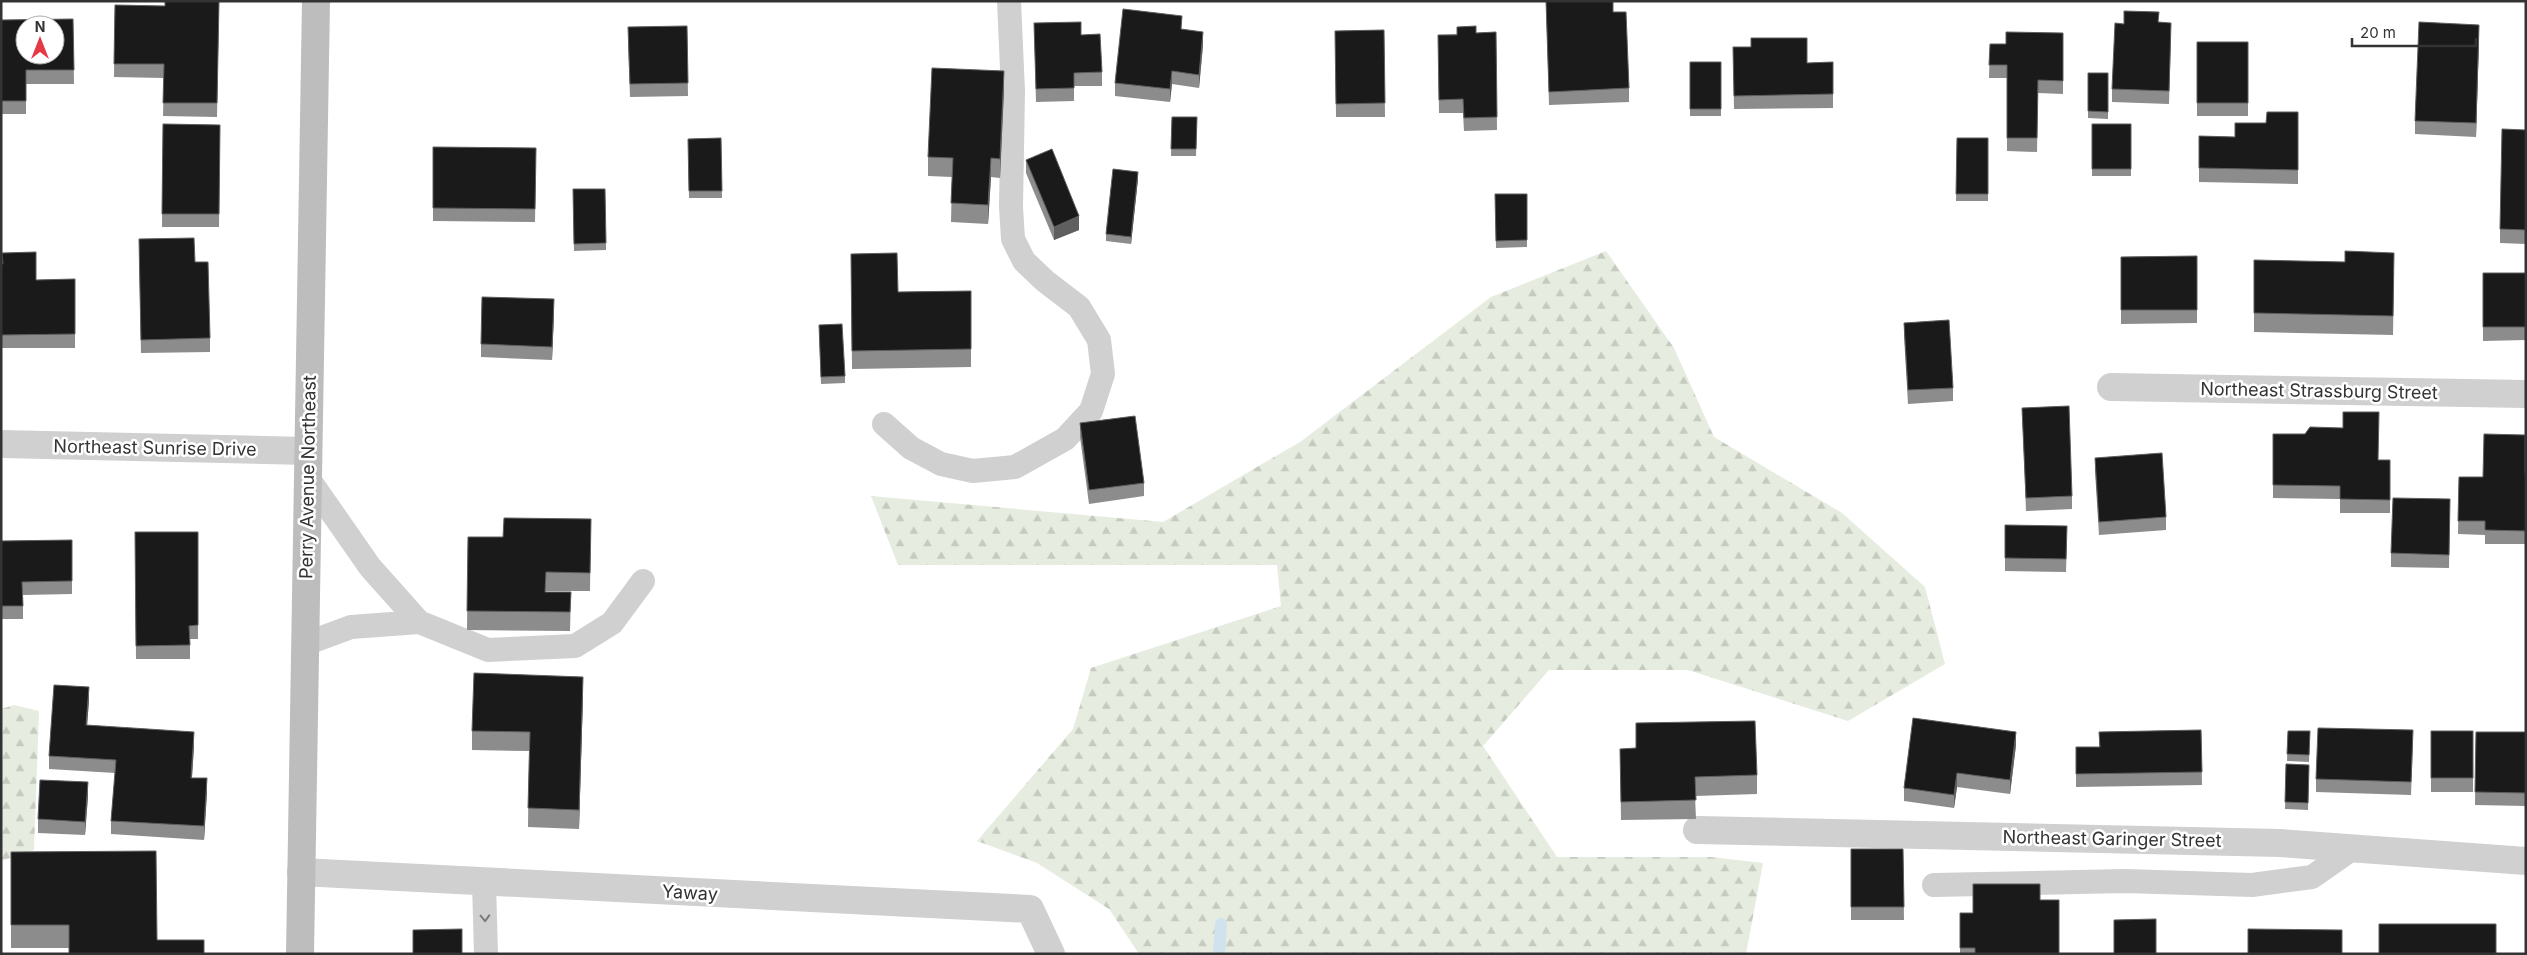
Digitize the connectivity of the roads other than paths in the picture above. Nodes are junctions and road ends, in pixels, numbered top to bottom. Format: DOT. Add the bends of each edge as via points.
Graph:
graph roads {
  1 [pos="316,1"];
  2 [pos="1009,1"];
  3 [pos="2111,387"];
  4 [pos="2526,394"];
  5 [pos="884,424"];
  6 [pos="1,444"];
  7 [pos="308,451"];
  8 [pos="308,478"];
  9 [pos="643,581"];
  10 [pos="419,622"];
  11 [pos="305,644"];
  12 [pos="1697,830"];
  13 [pos="2352,849"];
  14 [pos="2526,861"];
  15 [pos="301,872"];
  16 [pos="484,883"];
  17 [pos="1934,885"];
  18 [pos="300,954"];
  19 [pos="486,954"];
  20 [pos="1050,954"];
  1 -- 7 [label="main road, Perry Avenue Northeast"];
  2 -- 5 [label="lane" via="1013,239 1024,261 1079,307 1099,340 1103,374 1091,411 1065,439 1015,467 973,471 941,464 911,448"];
  3 -- 4 [label="street, Northeast Strassburg Street"];
  6 -- 7 [label="street, Northeast Sunrise Drive"];
  7 -- 8 [label="main road, Perry Avenue Northeast"];
  8 -- 10 [label="lane" via="370,568"];
  8 -- 11 [label="main road, Perry Avenue Northeast"];
  9 -- 10 [label="lane" via="612,623 575,646 488,650"];
  10 -- 11 [label="lane" via="352,627"];
  11 -- 15 [label="main road, Perry Avenue Northeast"];
  12 -- 13 [label="street, Northeast Garinger Street" via="2280,843"];
  13 -- 14 [label="street, Northeast Garinger Street"];
  13 -- 17 [label="lane" via="2312,877 2252,885 2125,881"];
  15 -- 16 [label="street, Yaway"];
  15 -- 18 [label="main road, Perry Avenue Northeast"];
  16 -- 19 [label="lane, one-way"];
  16 -- 20 [label="street, Yaway" via="1030,909"];
}
